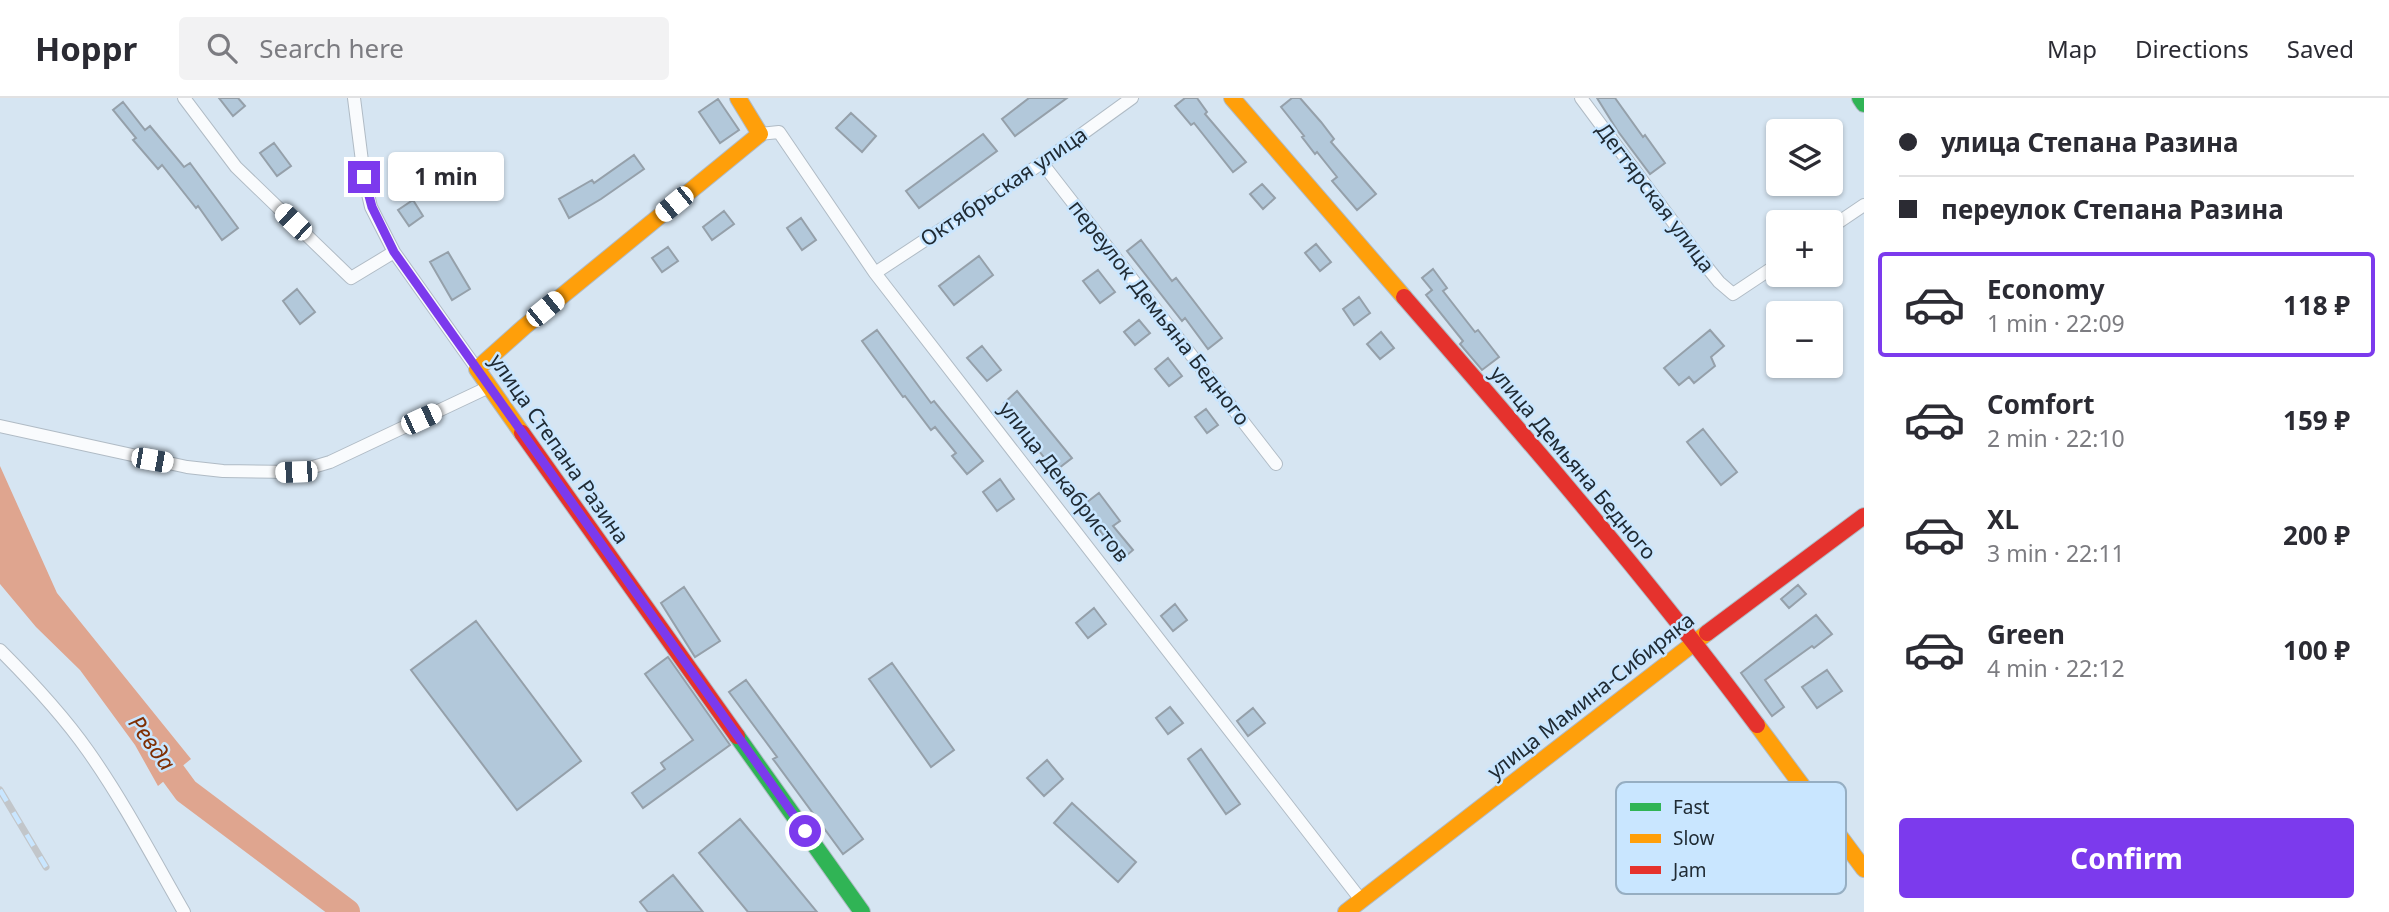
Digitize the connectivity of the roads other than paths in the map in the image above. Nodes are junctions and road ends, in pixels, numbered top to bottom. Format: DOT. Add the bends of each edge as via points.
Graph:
graph roads {
  1 [pos="184,98"];
  2 [pos="354,98"];
  3 [pos="738,98"];
  4 [pos="1132,98"];
  5 [pos="1232,98"];
  6 [pos="1581,98"];
  7 [pos="1860,98"];
  8 [pos="1864,104"];
  9 [pos="760,134"];
  10 [pos="1042,163"];
  11 [pos="1864,205"];
  12 [pos="1843,219"];
  13 [pos="394,252"];
  14 [pos="1766,272"];
  15 [pos="875,273"];
  16 [pos="477,369"];
  17 [pos="489,387"];
  18 [pos="0,426"];
  19 [pos="1276,464"];
  20 [pos="1864,516"];
  21 [pos="1695,642"];
  22 [pos="0,650"];
  23 [pos="1799,782"];
  24 [pos="1846,845"];
  25 [pos="1864,869"];
  26 [pos="1361,900"];
  27 [pos="184,912"];
  28 [pos="862,912"];
  29 [pos="1346,912"];
  1 -- 13 [label="street" via="236,166 351,278"];
  2 -- 13 [label="street, улица Степана Разина" via="364,177 372,207"];
  3 -- 9 [label="street"];
  4 -- 10 [label="street, Октябрьская улица"];
  5 -- 21 [label="street, улица Демьяна Бедного" via="1548,463"];
  6 -- 14 [label="street, Дегтярская улица" via="1718,282 1733,294"];
  7 -- 8 [label="street"];
  9 -- 15 [label="street, улица Декабристов" via="779,132"];
  9 -- 16 [label="street"];
  10 -- 15 [label="street, Октябрьская улица"];
  10 -- 19 [label="street, переулок Демьяна Бедного"];
  11 -- 12 [label="street"];
  13 -- 16 [label="street, улица Степана Разина"];
  15 -- 26 [label="street, улица Декабристов"];
  16 -- 17 [label="street, улица Степана Разина"];
  17 -- 18 [label="street" via="330,462 296,472 187,467"];
  17 -- 28 [label="street, улица Степана Разина"];
  20 -- 21 [label="street, улица Мамина-Сибиряка"];
  21 -- 23 [label="street, улица Демьяна Бедного"];
  21 -- 26 [label="street, улица Мамина-Сибиряка"];
  22 -- 27 [label="street" via="39,689 86,748"];
  24 -- 25 [label="street, улица Демьяна Бедного"];
  26 -- 29 [label="street, улица Мамина-Сибиряка"];
}
